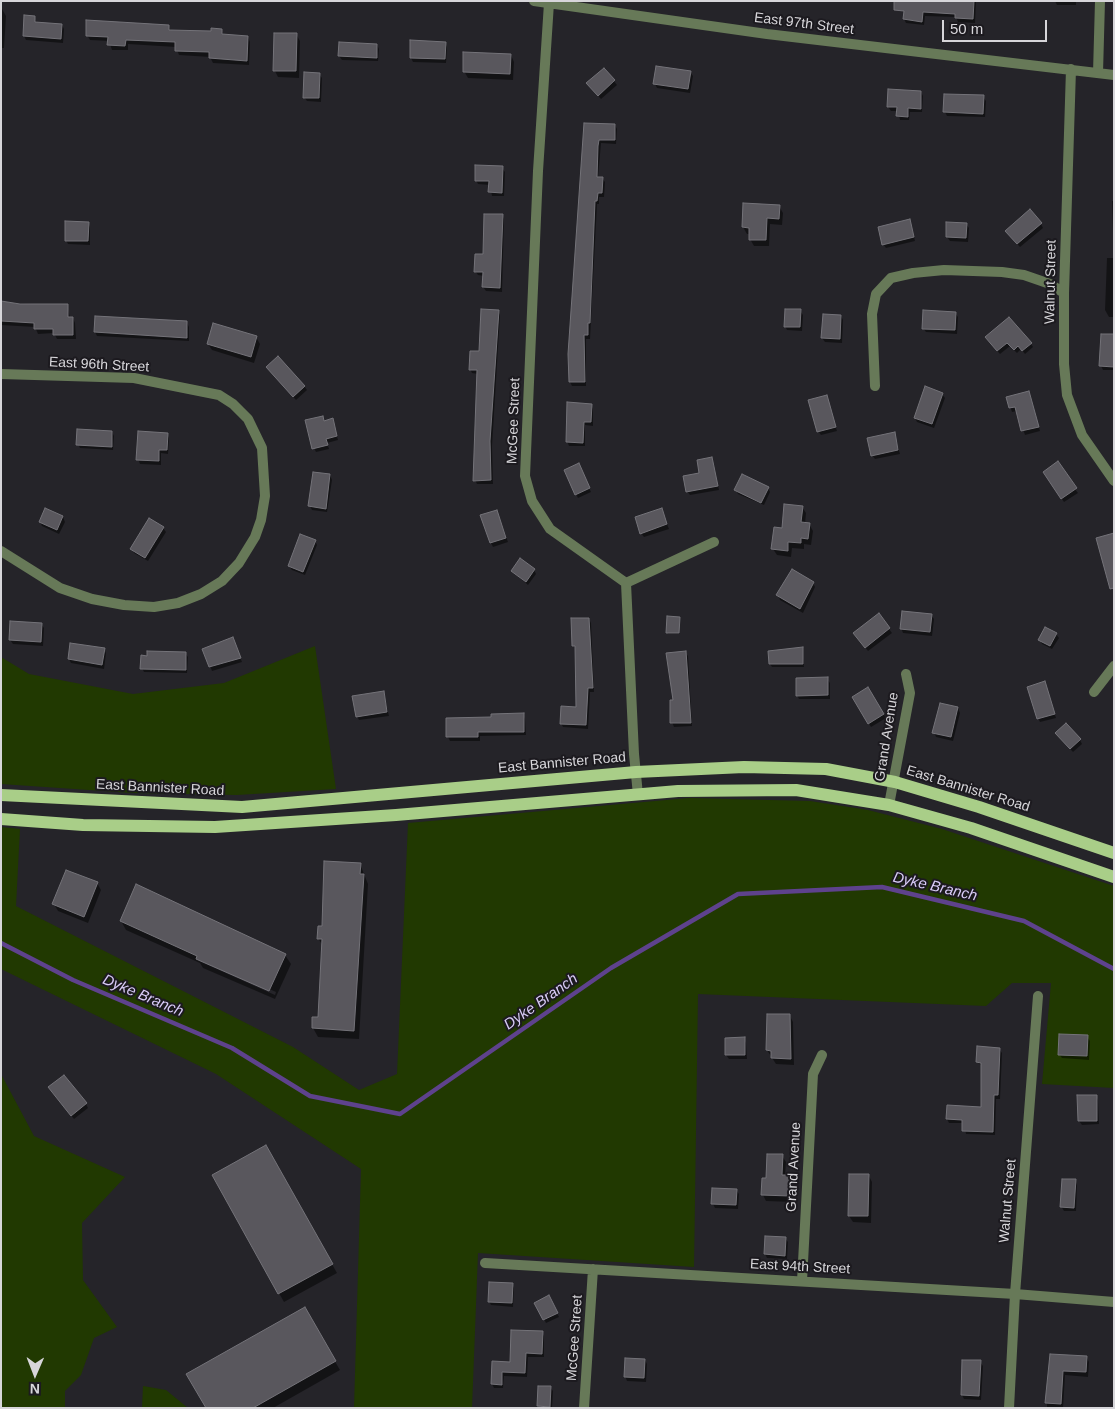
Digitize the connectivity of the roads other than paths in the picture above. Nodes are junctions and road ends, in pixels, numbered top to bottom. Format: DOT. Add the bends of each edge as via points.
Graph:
graph roads {
  1 [pos="534,1"];
  2 [pos="1100,1"];
  3 [pos="549,3"];
  4 [pos="563,3"];
  5 [pos="1071,69"];
  6 [pos="1098,73"];
  7 [pos="1114,74"];
  8 [pos="1064,293"];
  9 [pos="1,374"];
  10 [pos="875,386"];
  11 [pos="1114,481"];
  12 [pos="714,542"];
  13 [pos="1,551"];
  14 [pos="626,583"];
  15 [pos="1114,666"];
  16 [pos="906,674"];
  17 [pos="1094,692"];
  18 [pos="636,772"];
  19 [pos="894,782"];
  20 [pos="1,795"];
  21 [pos="638,795"];
  22 [pos="889,805"];
  23 [pos="1,820"];
  24 [pos="1114,853"];
  25 [pos="1114,876"];
  26 [pos="1038,996"];
  27 [pos="822,1055"];
  28 [pos="485,1263"];
  29 [pos="593,1269"];
  30 [pos="802,1281"];
  31 [pos="1015,1294"];
  32 [pos="1114,1302"];
  33 [pos="584,1408"];
  34 [pos="1008,1408"];
  1 -- 3 [label="street, East 97th Street"];
  2 -- 6 [label="street"];
  3 -- 4 [label="street, East 97th Street"];
  3 -- 14 [label="street, McGee Street" via="525,476 532,502 550,529"];
  4 -- 5 [label="street, East 97th Street" via="767,34"];
  5 -- 6 [label="street, East 97th Street"];
  5 -- 8 [label="street, Walnut Street"];
  6 -- 7 [label="street"];
  8 -- 10 [label="street" via="1041,281 1002,272 944,270 891,278 876,294 872,314"];
  8 -- 11 [label="street, Walnut Street" via="1067,395 1082,435"];
  9 -- 13 [label="street, East 96th Street" via="134,378 219,395 248,419 262,448 265,496 255,537 239,563 222,581 178,603 154,607 92,599 60,588"];
  12 -- 14 [label="street"];
  14 -- 18 [label="street"];
  15 -- 17 [label="street"];
  16 -- 19 [label="street, Grand Avenue" via="910,693"];
  18 -- 19 [label="main road, East Bannister Road" via="744,767 826,769"];
  18 -- 20 [label="main road, East Bannister Road" via="242,807"];
  18 -- 21 [label="street"];
  19 -- 22 [label="street, Grand Avenue"];
  19 -- 24 [label="main road, East Bannister Road"];
  21 -- 22 [label="main road" via="678,791 796,790"];
  21 -- 23 [label="main road" via="215,827"];
  22 -- 25 [label="main road" via="971,828"];
  26 -- 31 [label="street, Walnut Street"];
  27 -- 30 [label="street, Grand Avenue" via="813,1074"];
  28 -- 29 [label="street, East 94th Street"];
  29 -- 30 [label="street, East 94th Street"];
  29 -- 33 [label="street, McGee Street"];
  30 -- 31 [label="street, East 94th Street"];
  31 -- 32 [label="street, East 94th Street"];
  31 -- 34 [label="street, Walnut Street"];
}
